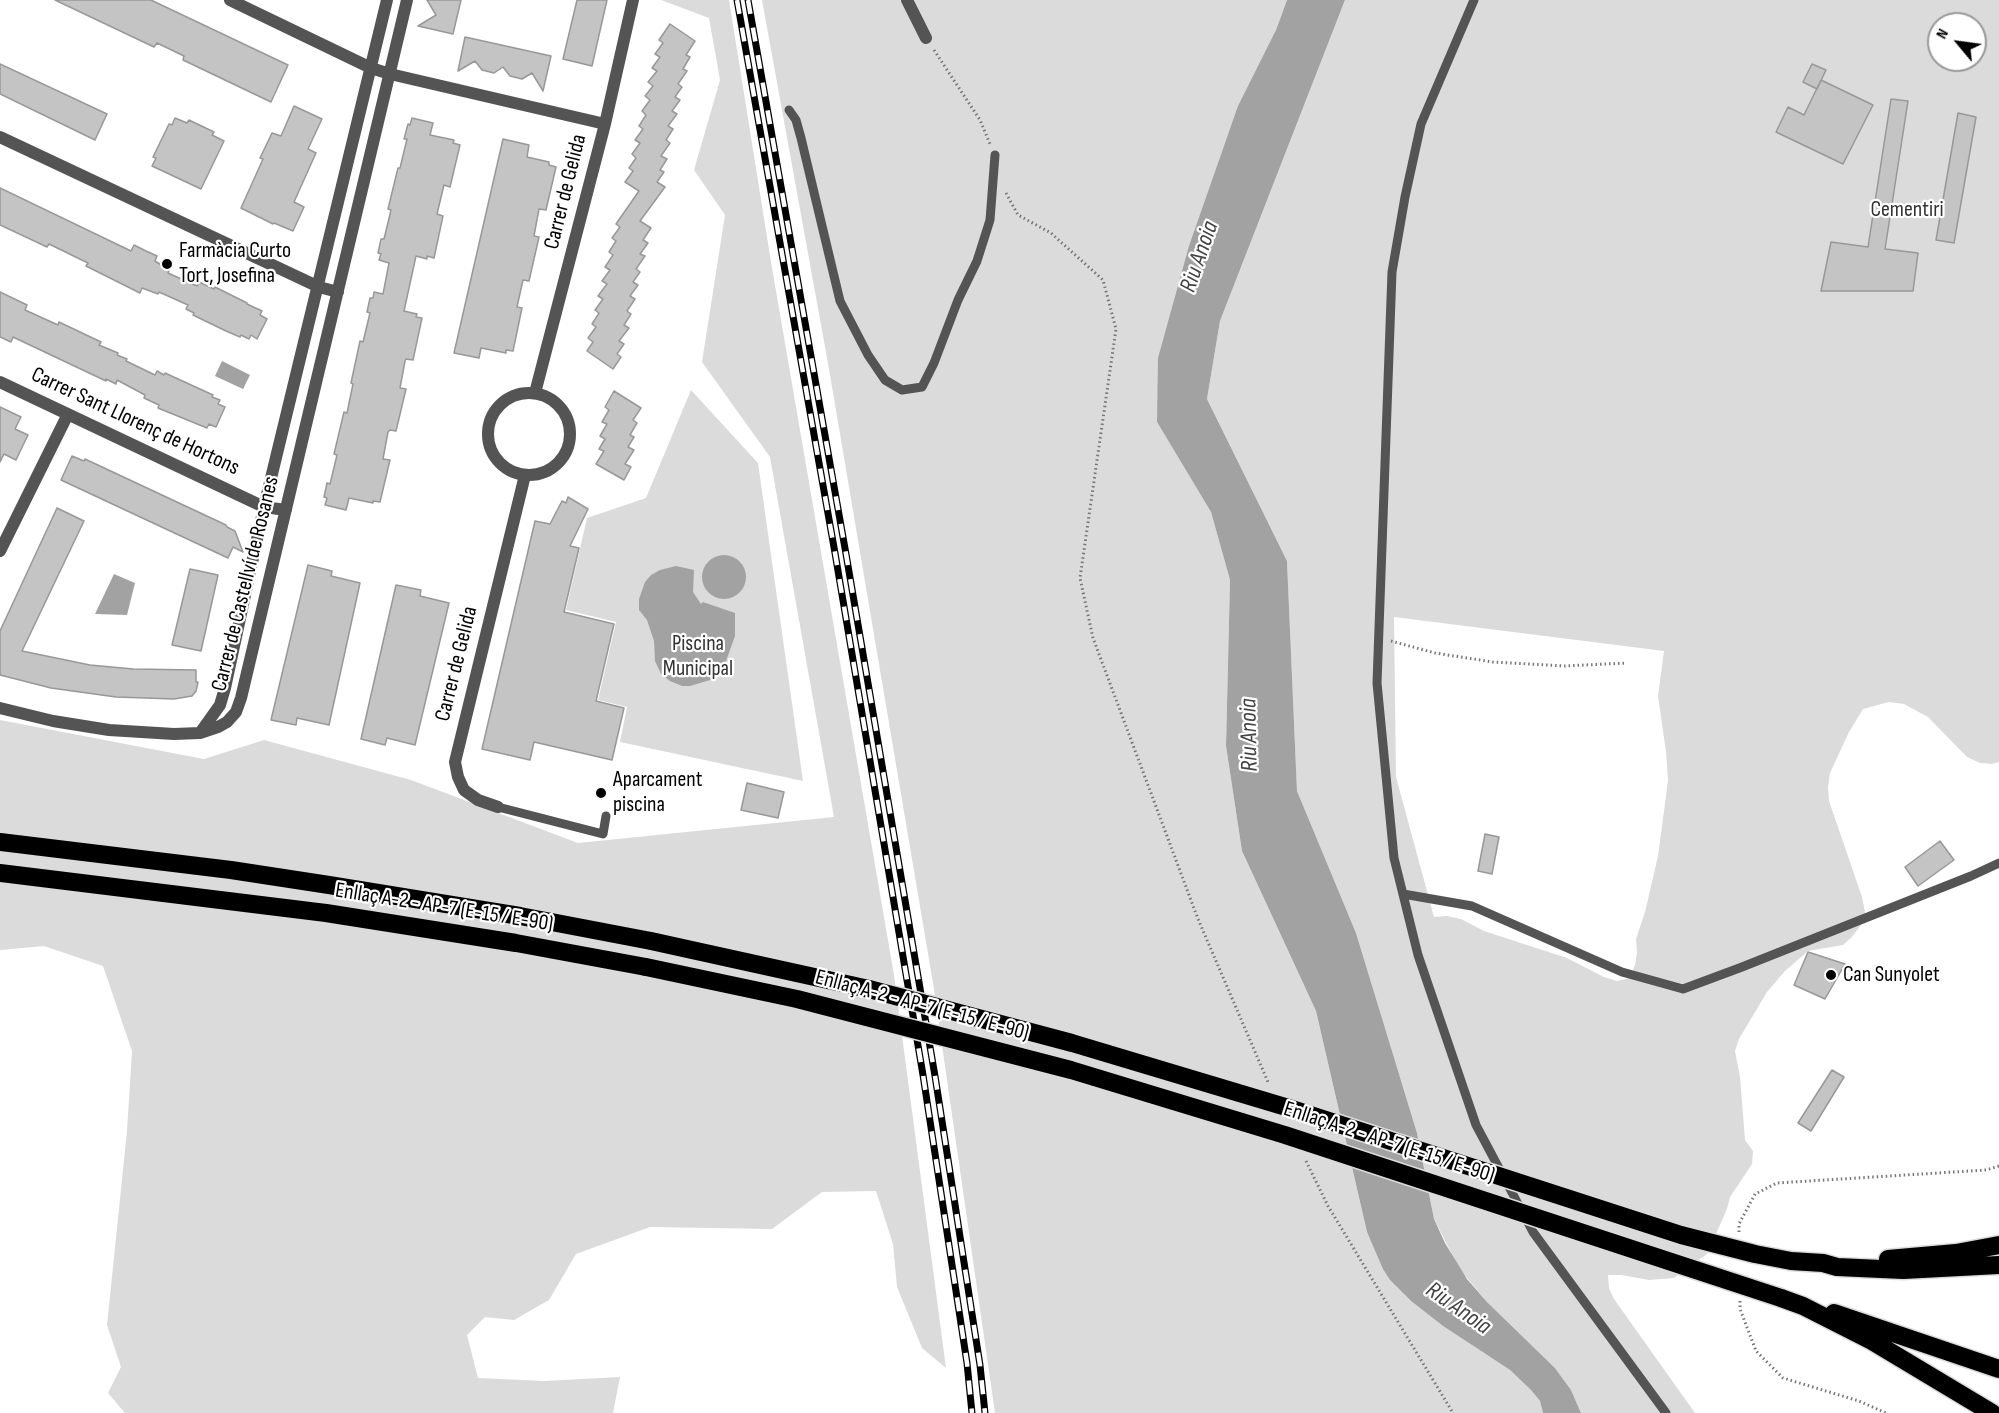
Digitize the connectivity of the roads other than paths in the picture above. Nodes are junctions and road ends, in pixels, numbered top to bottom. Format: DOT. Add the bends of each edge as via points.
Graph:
graph roads {
  1 [pos="230,0"];
  2 [pos="387,0"];
  3 [pos="407,0"];
  4 [pos="633,0"];
  5 [pos="907,0"];
  6 [pos="1474,0"];
  7 [pos="926,38"];
  8 [pos="371,68"];
  9 [pos="390,74"];
  10 [pos="789,110"];
  11 [pos="605,124"];
  12 [pos="0,137"];
  13 [pos="995,155"];
  14 [pos="319,287"];
  15 [pos="338,292"];
  16 [pos="0,382"];
  17 [pos="535,393"];
  18 [pos="68,414"];
  19 [pos="525,475"];
  20 [pos="264,507"];
  21 [pos="286,510"];
  22 [pos="0,551"];
  23 [pos="0,708"];
  24 [pos="200,733"];
  25 [pos="498,807"];
  26 [pos="606,816"];
  27 [pos="0,842"];
  28 [pos="1999,863"];
  29 [pos="0,873"];
  30 [pos="1403,894"];
  31 [pos="1999,1245"];
  32 [pos="1823,1263"];
  33 [pos="1999,1265"];
  34 [pos="1803,1306"];
  35 [pos="1999,1369"];
  36 [pos="1666,1413"];
  37 [pos="1992,1413"];
  1 -- 8 [label="street"];
  2 -- 8 [label="street, Carrer de Castellví de Rosanes"];
  3 -- 9 [label="street, Carrer de Castellví de Rosanes"];
  4 -- 11 [label="street, Carrer de Gelida"];
  5 -- 7 [label="street"];
  6 -- 30 [label="lane" via="1421,124 1392,273 1377,683 1394,858"];
  8 -- 9 [label="street"];
  8 -- 14 [label="street, Carrer de Castellví de Rosanes"];
  9 -- 11 [label="street"];
  9 -- 15 [label="street, Carrer de Castellví de Rosanes"];
  10 -- 13 [label="lane" via="801,138 840,301 885,380 902,390 922,387 977,261 990,220"];
  11 -- 17 [label="street, Carrer de Gelida"];
  12 -- 14 [label="street"];
  14 -- 15 [label="street"];
  14 -- 20 [label="street, Carrer de Castellví de Rosanes"];
  15 -- 21 [label="street, Carrer de Castellví de Rosanes"];
  16 -- 18 [label="street, Carrer Sant Llorenç de Hortons"];
  17 -- 19 [label="street" via="560,406 570,432 562,458 552,468"];
  17 -- 19 [label="street" via="522,393 499,405 488,428 488,442 497,459 512,472"];
  18 -- 20 [label="street, Carrer Sant Llorenç de Hortons"];
  18 -- 22 [label="street"];
  19 -- 25 [label="street, Carrer de Gelida" via="455,762 465,790"];
  20 -- 21 [label="street, Carrer Sant Llorenç de Hortons"];
  20 -- 24 [label="street, Carrer de Castellví de Rosanes" via="225,688 220,705"];
  21 -- 24 [label="street, Carrer de Castellví de Rosanes" via="236,712 227,722"];
  23 -- 24 [label="street" via="109,730"];
  25 -- 26 [label="lane" via="603,834"];
  27 -- 32 [label="highway, Enllaç A-2 - AP-7 (E-15 / E-90), bridge" via="231,870 520,916 869,989 1072,1043 1289,1108 1680,1235 1755,1254"];
  28 -- 30 [label="lane" via="1683,989 1622,972 1472,906"];
  29 -- 34 [label="highway, Enllaç A-2 - AP-7 (E-15 / E-90), bridge" via="326,913 646,967 797,999 1071,1070 1285,1135"];
  30 -- 36 [label="lane" via="1418,955 1476,1125 1533,1232"];
  31 -- 32 [label="highway" via="1956,1253"];
  32 -- 33 [label="highway" via="1903,1270"];
  34 -- 35 [label="highway" via="1862,1321"];
  34 -- 37 [label="highway" via="1872,1341"];
}
